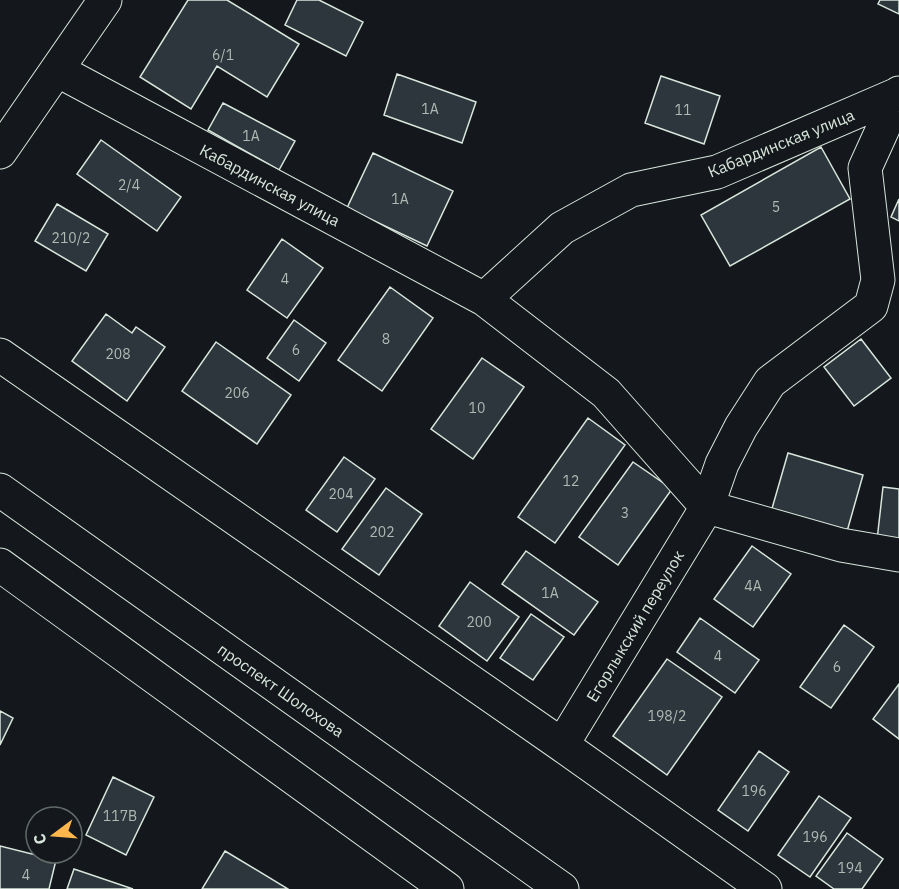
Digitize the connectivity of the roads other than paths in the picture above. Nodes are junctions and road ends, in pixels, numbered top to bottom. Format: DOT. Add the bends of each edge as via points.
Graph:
graph roads {
  1 [pos="105,0"];
  2 [pos="57,70"];
  3 [pos="898,93"];
  4 [pos="0,153"];
  5 [pos="484,299"];
  6 [pos="0,355"];
  7 [pos="0,490"];
  8 [pos="707,507"];
  9 [pos="899,555"];
  10 [pos="0,565"];
  11 [pos="562,745"];
  12 [pos="447,889"];
  13 [pos="562,889"];
  14 [pos="765,889"];
  1 -- 2 [label="street"];
  2 -- 4 [label="street"];
  2 -- 5 [label="street, Кабардинская улица"];
  3 -- 5 [label="street, Кабардинская улица" via="717,172 631,190 562,228"];
  3 -- 8 [label="street, Егорлыкский переулок" via="865,168 878,280 871,306 770,382 727,454"];
  5 -- 8 [label="street, Кабардинская улица" via="606,393"];
  6 -- 11 [label="street"];
  7 -- 13 [label="street, проспект Шолохова"];
  8 -- 9 [label="street" via="842,545"];
  8 -- 11 [label="street, Егорлыкский переулок"];
  10 -- 12 [label="street"];
  11 -- 14 [label="street"];
}
